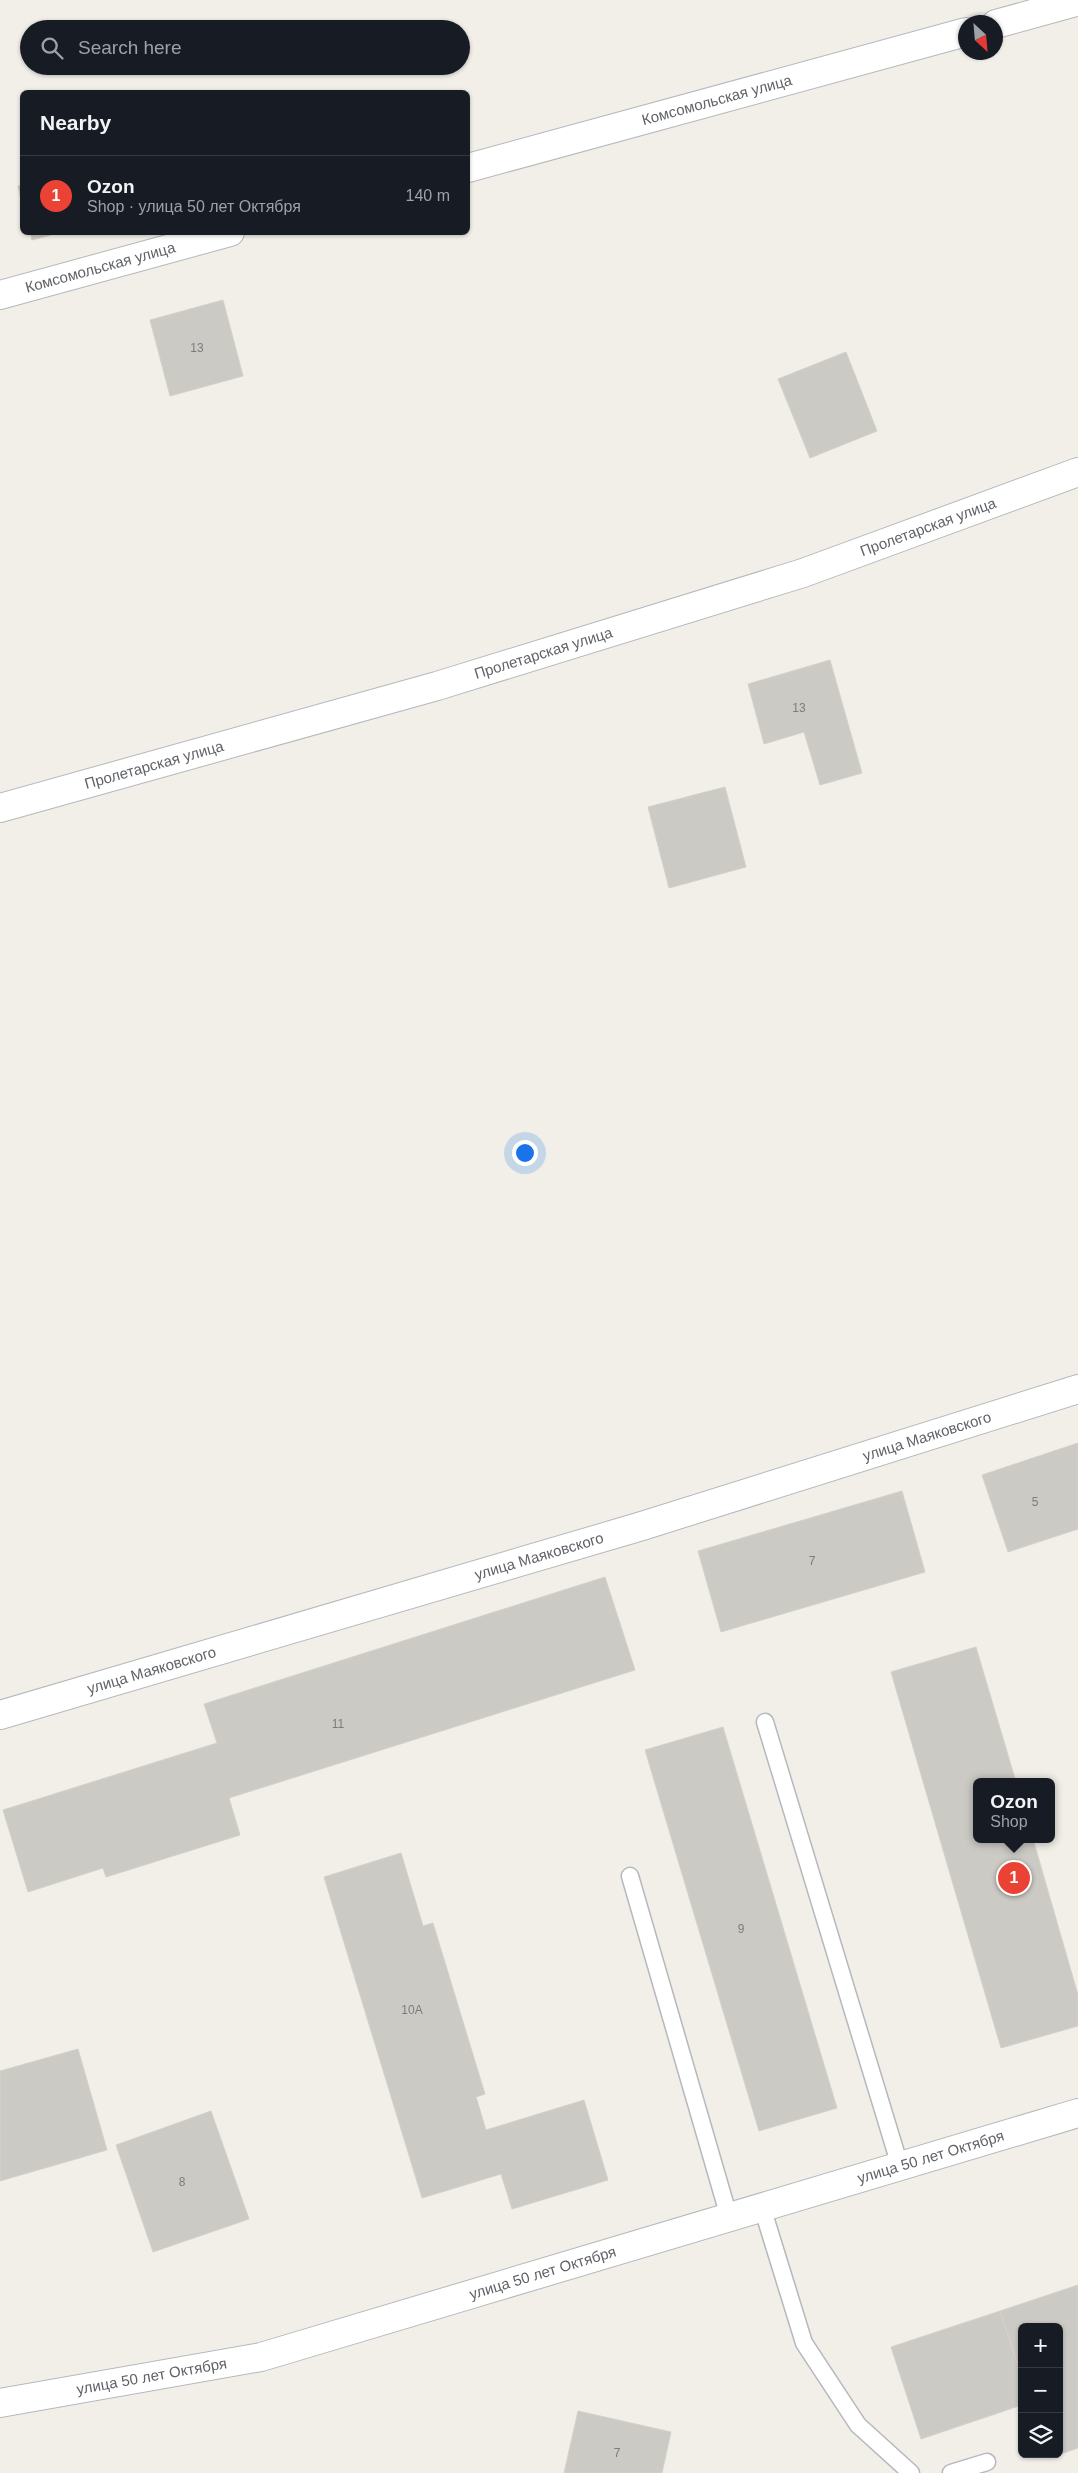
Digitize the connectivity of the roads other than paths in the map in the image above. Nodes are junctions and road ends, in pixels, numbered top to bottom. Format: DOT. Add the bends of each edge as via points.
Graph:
graph roads {
  1 [pos="1076,0"];
  2 [pos="1003,22"];
  3 [pos="958,34"];
  4 [pos="470,167"];
  5 [pos="219,235"];
  6 [pos="0,295"];
  7 [pos="1078,472"];
  8 [pos="0,808"];
  9 [pos="1078,1389"];
  10 [pos="0,1715"];
  11 [pos="765,1722"];
  12 [pos="630,1876"];
  13 [pos="1078,2113"];
  14 [pos="900,2166"];
  15 [pos="762,2207"];
  16 [pos="729,2217"];
  17 [pos="0,2403"];
  18 [pos="987,2462"];
  19 [pos="911,2473"];
  20 [pos="951,2473"];
  1 -- 2 [label="street"];
  3 -- 4 [label="street, Комсомольская улица"];
  5 -- 6 [label="street, Комсомольская улица"];
  7 -- 8 [label="street, Пролетарская улица" via="784,579 437,686"];
  9 -- 10 [label="street, улица Маяковского" via="632,1529"];
  11 -- 14 [label="lane"];
  12 -- 16 [label="lane"];
  13 -- 14 [label="street, улица 50 лет Октября"];
  14 -- 15 [label="street, улица 50 лет Октября"];
  15 -- 16 [label="street, улица 50 лет Октября"];
  15 -- 19 [label="lane" via="804,2343 858,2426"];
  16 -- 17 [label="street, улица 50 лет Октября" via="261,2357"];
  18 -- 20 [label="lane"];
}
